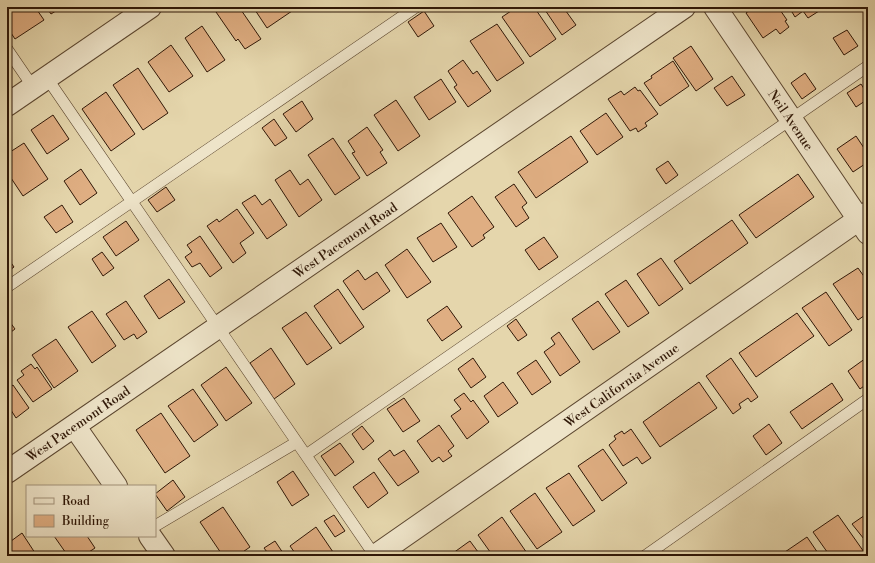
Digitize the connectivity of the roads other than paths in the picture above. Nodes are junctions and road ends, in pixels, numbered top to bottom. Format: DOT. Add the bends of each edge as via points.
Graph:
graph roads {
  1 [pos="150,7"];
  2 [pos="416,7"];
  3 [pos="684,7"];
  4 [pos="715,7"];
  5 [pos="7,49"];
  6 [pos="868,66"];
  7 [pos="40,83"];
  8 [pos="7,105"];
  9 [pos="791,120"];
  10 [pos="132,202"];
  11 [pos="865,222"];
  12 [pos="7,287"];
  13 [pos="218,328"];
  14 [pos="868,399"];
  15 [pos="75,426"];
  16 [pos="297,442"];
  17 [pos="306,455"];
  18 [pos="7,472"];
  19 [pos="115,485"];
  20 [pos="156,525"];
  21 [pos="151,537"];
  22 [pos="164,556"];
  23 [pos="375,556"];
  24 [pos="645,556"];
  1 -- 7 [label="street"];
  2 -- 10 [label="lane"];
  3 -- 13 [label="street, West Pacemont Road"];
  4 -- 9 [label="street, Neil Avenue"];
  5 -- 7 [label="lane"];
  6 -- 9 [label="lane"];
  7 -- 8 [label="street"];
  7 -- 10 [label="lane"];
  9 -- 11 [label="street, Neil Avenue"];
  9 -- 17 [label="lane"];
  10 -- 12 [label="lane"];
  10 -- 13 [label="lane"];
  11 -- 23 [label="street, West California Avenue"];
  13 -- 15 [label="street, West Pacemont Road"];
  13 -- 16 [label="lane"];
  14 -- 24 [label="lane"];
  15 -- 18 [label="street, West Pacemont Road"];
  15 -- 19 [label="street"];
  16 -- 17 [label="lane"];
  16 -- 20 [label="lane"];
  17 -- 23 [label="lane"];
  21 -- 22 [label="street"];
}
